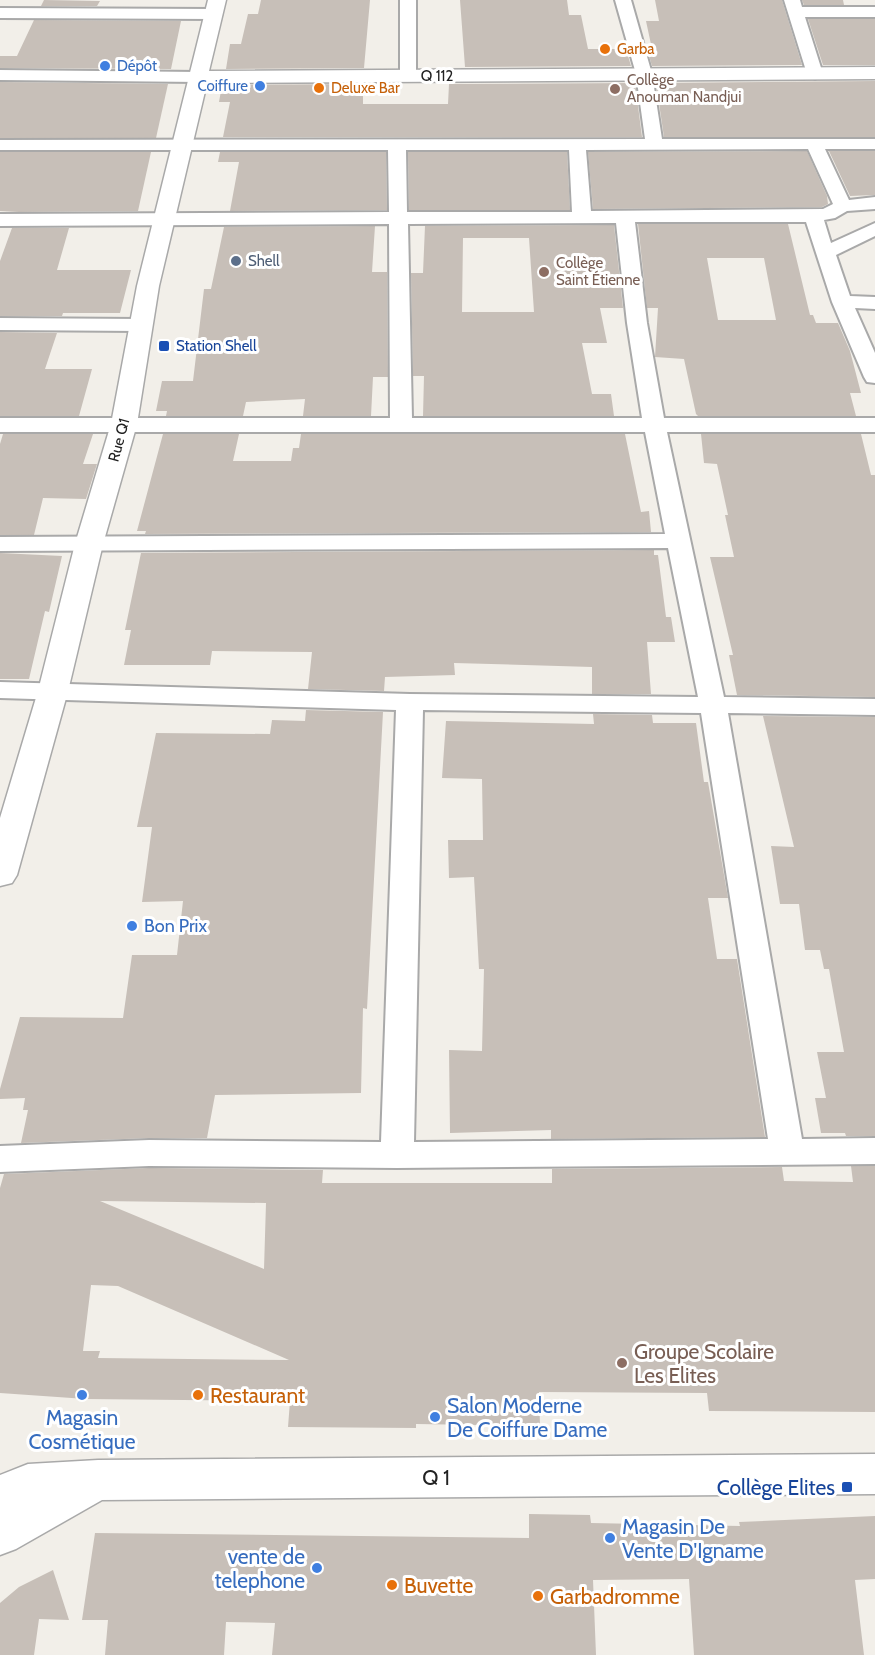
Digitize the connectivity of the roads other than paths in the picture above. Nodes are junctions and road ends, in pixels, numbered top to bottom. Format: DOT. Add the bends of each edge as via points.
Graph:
graph roads {
  1 [pos="408,0"];
  2 [pos="623,0"];
  3 [pos="794,6"];
  4 [pos="216,7"];
  5 [pos="875,12"];
  6 [pos="0,13"];
  7 [pos="875,73"];
  8 [pos="644,74"];
  9 [pos="815,74"];
  10 [pos="0,75"];
  11 [pos="408,76"];
  12 [pos="199,77"];
  13 [pos="397,144"];
  14 [pos="577,144"];
  15 [pos="654,144"];
  16 [pos="814,144"];
  17 [pos="875,144"];
  18 [pos="0,146"];
  19 [pos="182,146"];
  20 [pos="875,203"];
  21 [pos="843,206"];
  22 [pos="397,216"];
  23 [pos="813,216"];
  24 [pos="582,218"];
  25 [pos="625,218"];
  26 [pos="0,220"];
  27 [pos="163,220"];
  28 [pos="875,229"];
  29 [pos="825,252"];
  30 [pos="842,302"];
  31 [pos="875,303"];
  32 [pos="0,324"];
  33 [pos="140,325"];
  34 [pos="875,377"];
  35 [pos="124,424"];
  36 [pos="401,424"];
  37 [pos="654,424"];
  38 [pos="875,424"];
  39 [pos="0,425"];
  40 [pos="679,541"];
  41 [pos="0,544"];
  42 [pos="89,544"];
  43 [pos="0,690"];
  44 [pos="53,692"];
  45 [pos="410,702"];
  46 [pos="713,706"];
  47 [pos="875,707"];
  48 [pos="0,874"];
  49 [pos="787,1151"];
  50 [pos="875,1151"];
  51 [pos="397,1155"];
  52 [pos="0,1159"];
  53 [pos="875,1474"];
  54 [pos="98,1479"];
  55 [pos="9,1484"];
  56 [pos="0,1534"];
  1 -- 11 [label="street"];
  2 -- 8 [label="street"];
  3 -- 5 [label="street"];
  3 -- 9 [label="street"];
  4 -- 6 [label="street"];
  4 -- 12 [label="street, Rue Q1"];
  7 -- 9 [label="street, Q 112"];
  8 -- 9 [label="street, Q 112"];
  8 -- 11 [label="street, Q 112"];
  8 -- 15 [label="street"];
  10 -- 12 [label="street, Q 112"];
  11 -- 12 [label="street, Q 112"];
  12 -- 19 [label="street, Rue Q1"];
  13 -- 14 [label="street"];
  13 -- 19 [label="street"];
  13 -- 22 [label="street"];
  14 -- 15 [label="street"];
  14 -- 24 [label="street"];
  15 -- 16 [label="street"];
  16 -- 17 [label="street"];
  16 -- 21 [label="street"];
  18 -- 19 [label="street"];
  19 -- 27 [label="street, Rue Q1"];
  20 -- 21 [label="street"];
  21 -- 23 [label="street"];
  22 -- 24 [label="street"];
  22 -- 27 [label="street"];
  22 -- 36 [label="street"];
  23 -- 25 [label="street"];
  23 -- 29 [label="street"];
  24 -- 25 [label="street"];
  25 -- 37 [label="street"];
  26 -- 27 [label="street"];
  27 -- 33 [label="street, Rue Q1"];
  28 -- 29 [label="street"];
  29 -- 30 [label="street"];
  30 -- 31 [label="street"];
  30 -- 34 [label="street"];
  32 -- 33 [label="street"];
  33 -- 35 [label="street, Rue Q1"];
  35 -- 36 [label="street"];
  35 -- 39 [label="street"];
  35 -- 42 [label="street, Rue Q1"];
  36 -- 37 [label="street"];
  37 -- 38 [label="street"];
  37 -- 40 [label="street"];
  40 -- 42 [label="street"];
  40 -- 46 [label="street"];
  41 -- 42 [label="street"];
  42 -- 44 [label="street, Rue Q1"];
  43 -- 44 [label="street"];
  44 -- 45 [label="street"];
  44 -- 48 [label="street, Rue Q1"];
  45 -- 46 [label="street"];
  45 -- 51 [label="street"];
  46 -- 47 [label="street"];
  46 -- 49 [label="street"];
  49 -- 50 [label="street"];
  49 -- 51 [label="street"];
  51 -- 52 [label="street" via="149,1153"];
  53 -- 54 [label="street, Q 1"];
  54 -- 55 [label="street, Q 1"];
  54 -- 56 [label="street"];
}
